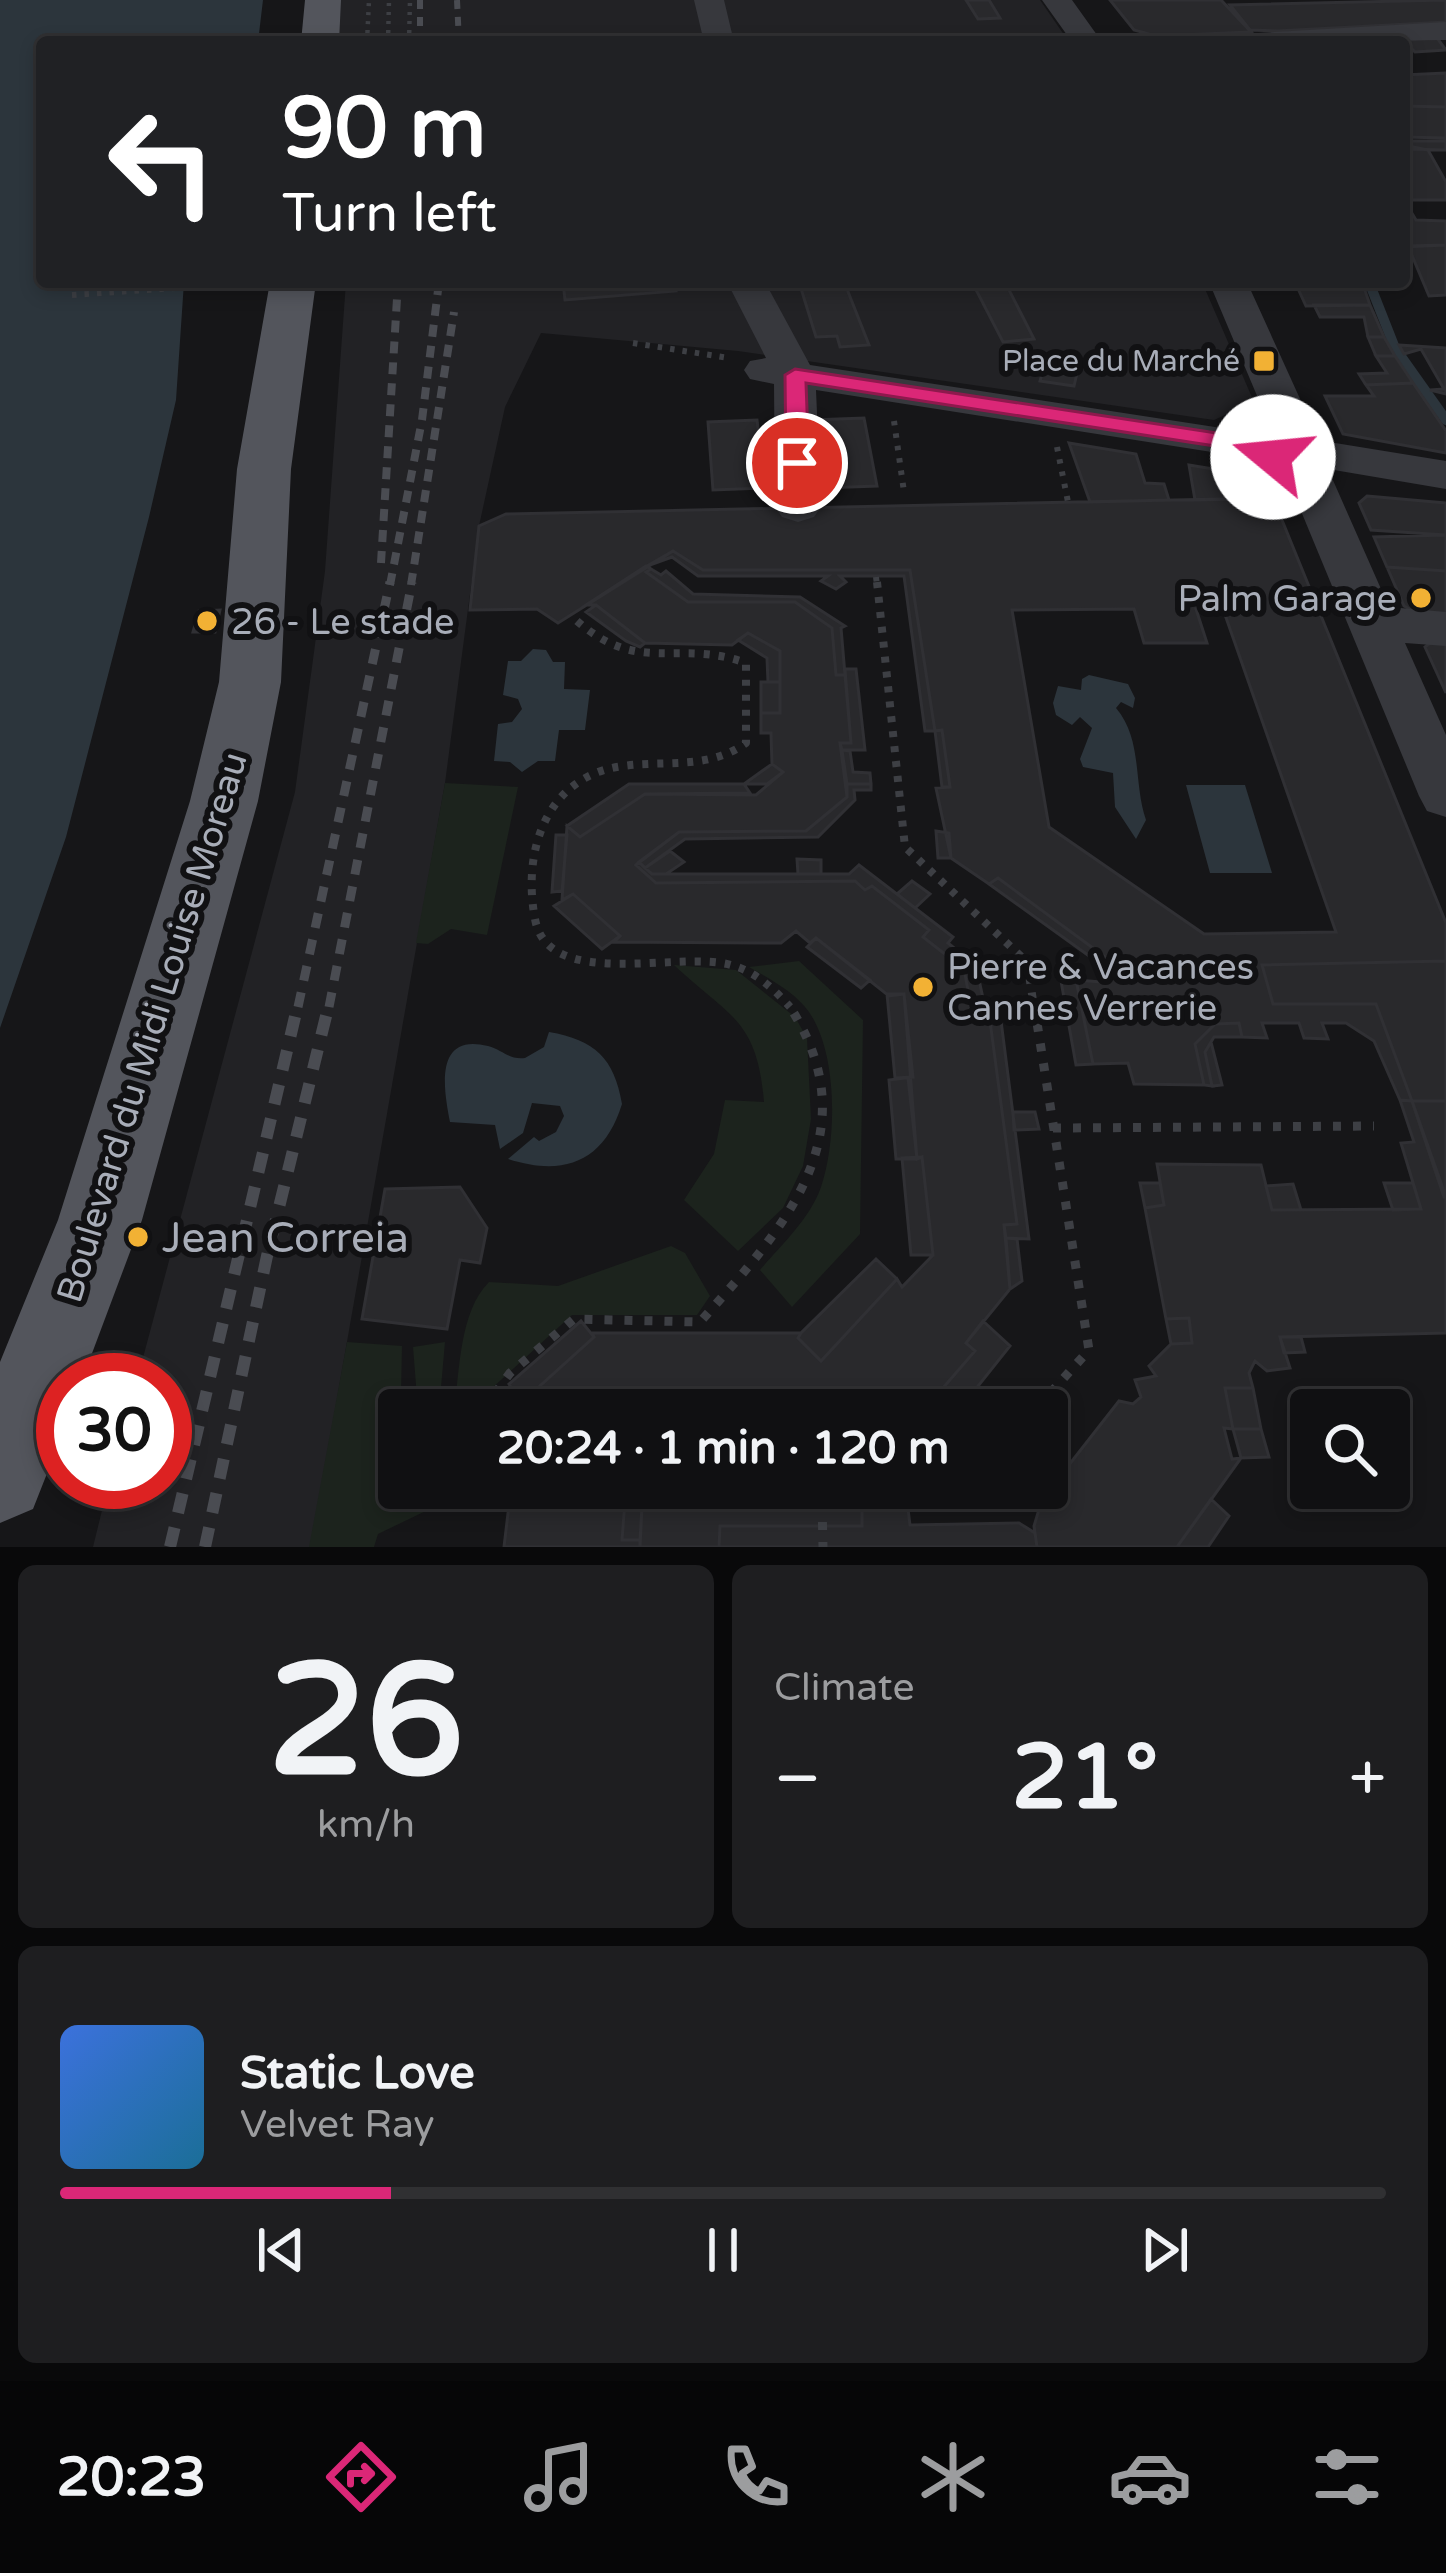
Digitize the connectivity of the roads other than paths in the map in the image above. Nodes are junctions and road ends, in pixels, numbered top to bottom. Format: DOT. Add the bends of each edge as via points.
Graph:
graph roads {
  1 [pos="323,0"];
  2 [pos="710,0"];
  3 [pos="1058,0"];
  4 [pos="1446,31"];
  5 [pos="320,36"];
  6 [pos="718,36"];
  7 [pos="1083,36"];
  8 [pos="1361,36"];
  9 [pos="322,288"];
  10 [pos="748,288"];
  11 [pos="1231,288"];
  12 [pos="780,372"];
  13 [pos="1299,452"];
  14 [pos="1446,475"];
  15 [pos="798,507"];
  16 [pos="1367,622"];
  17 [pos="1446,629"];
  18 [pos="1446,796"];
  19 [pos="0,1476"];
  1 -- 5 [label="main road"];
  2 -- 6 [label="street"];
  3 -- 7 [label="street"];
  4 -- 8 [label="street"];
  9 -- 19 [label="main road, Boulevard du Midi Louise Moreau" via="264,469 250,682 224,801 100,1220"];
  10 -- 12 [label="street"];
  11 -- 13 [label="street"];
  12 -- 13 [label="street"];
  12 -- 15 [label="street"];
  13 -- 14 [label="street"];
  13 -- 16 [label="street"];
  16 -- 17 [label="street"];
  16 -- 18 [label="street"];
}
